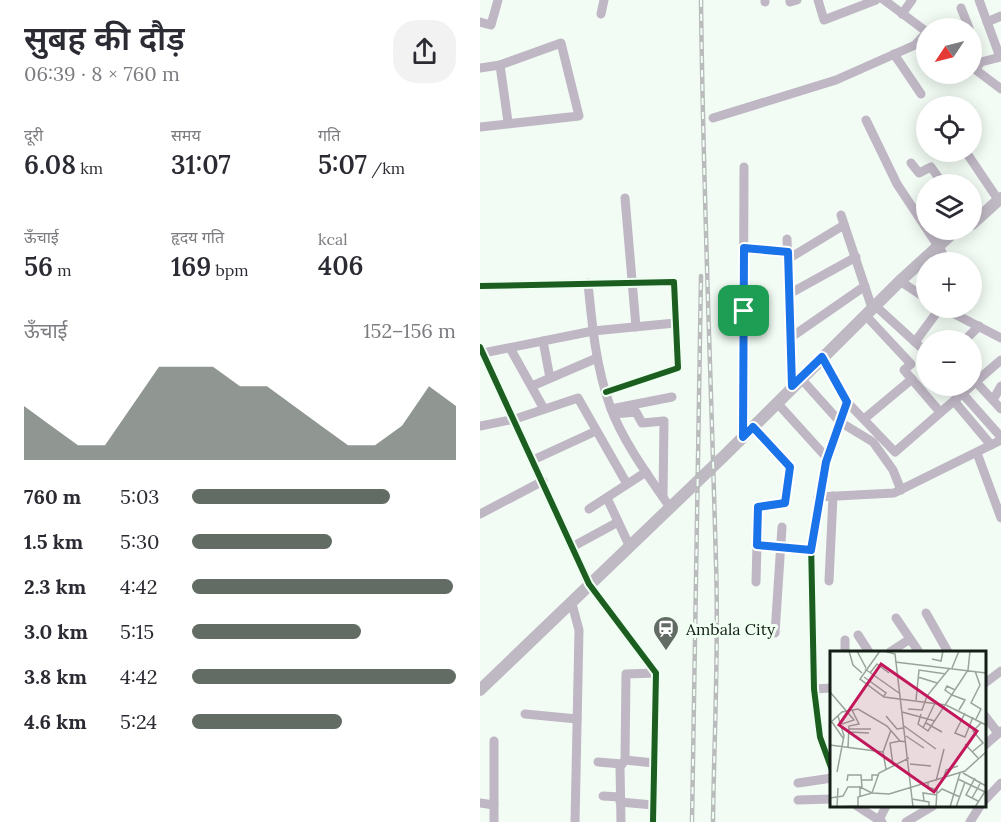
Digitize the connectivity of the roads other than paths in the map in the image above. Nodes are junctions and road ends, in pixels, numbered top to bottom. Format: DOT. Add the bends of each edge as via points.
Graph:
graph roads {
  1 [pos="498,0"];
  2 [pos="604,0"];
  3 [pos="790,0"];
  4 [pos="797,0"];
  5 [pos="818,0"];
  6 [pos="876,0"];
  7 [pos="884,0"];
  8 [pos="912,0"];
  9 [pos="979,0"];
  10 [pos="961,8"];
  11 [pos="602,14"];
  12 [pos="903,14"];
  13 [pos="1001,16"];
  14 [pos="965,18"];
  15 [pos="480,22"];
  16 [pos="987,22"];
  17 [pos="916,24"];
  18 [pos="916,44"];
  19 [pos="894,54"];
  20 [pos="982,62"];
  21 [pos="500,65"];
  22 [pos="480,68"];
  23 [pos="982,74"];
  24 [pos="1001,89"];
  25 [pos="921,94"];
  26 [pos="712,118"];
  27 [pos="866,120"];
  28 [pos="508,122"];
  29 [pos="480,127"];
  30 [pos="974,162"];
  31 [pos="911,163"];
  32 [pos="744,167"];
  33 [pos="936,174"];
  34 [pos="999,194"];
  35 [pos="625,198"];
  36 [pos="982,207"];
  37 [pos="982,213"];
  38 [pos="787,240"];
  39 [pos="948,240"];
  40 [pos="952,240"];
  41 [pos="744,248"];
  42 [pos="940,249"];
  43 [pos="938,252"];
  44 [pos="788,255"];
  45 [pos="856,257"];
  46 [pos="916,274"];
  47 [pos="632,282"];
  48 [pos="588,283"];
  49 [pos="903,283"];
  50 [pos="480,286"];
  51 [pos="866,286"];
  52 [pos="916,292"];
  53 [pos="789,294"];
  54 [pos="874,313"];
  55 [pos="934,318"];
  56 [pos="963,318"];
  57 [pos="675,323"];
  58 [pos="979,326"];
  59 [pos="636,327"];
  60 [pos="975,330"];
  61 [pos="593,331"];
  62 [pos="790,338"];
  63 [pos="1001,338"];
  64 [pos="543,341"];
  65 [pos="915,342"];
  66 [pos="510,348"];
  67 [pos="482,350"];
  68 [pos="597,358"];
  69 [pos="824,360"];
  70 [pos="1001,360"];
  71 [pos="982,376"];
  72 [pos="550,378"];
  73 [pos="805,383"];
  74 [pos="916,383"];
  75 [pos="532,386"];
  76 [pos="792,386"];
  77 [pos="1001,386"];
  78 [pos="982,391"];
  79 [pos="606,392"];
  80 [pos="927,396"];
  81 [pos="959,396"];
  82 [pos="965,396"];
  83 [pos="672,397"];
  84 [pos="993,400"];
  85 [pos="954,401"];
  86 [pos="847,402"];
  87 [pos="779,405"];
  88 [pos="544,409"];
  89 [pos="1001,409"];
  90 [pos="613,411"];
  91 [pos="940,412"];
  92 [pos="515,419"];
  93 [pos="864,419"];
  94 [pos="840,422"];
  95 [pos="480,426"];
  96 [pos="754,426"];
  97 [pos="596,431"];
  98 [pos="743,437"];
  99 [pos="1001,438"];
  100 [pos="991,445"];
  101 [pos="976,453"];
  102 [pos="828,458"];
  103 [pos="533,460"];
  104 [pos="646,472"];
  105 [pos="543,481"];
  106 [pos="627,484"];
  107 [pos="901,490"];
  108 [pos="833,496"];
  109 [pos="818,497"];
  110 [pos="606,498"];
  111 [pos="666,502"];
  112 [pos="589,509"];
  113 [pos="480,514"];
  114 [pos="1001,518"];
  115 [pos="618,522"];
  116 [pos="782,527"];
  117 [pos="629,545"];
  118 [pos="757,545"];
  119 [pos="572,546"];
  120 [pos="781,547"];
  121 [pos="811,550"];
  122 [pos="829,581"];
  123 [pos="756,582"];
  124 [pos="589,584"];
  125 [pos="572,604"];
  126 [pos="926,613"];
  127 [pos="896,618"];
  128 [pos="775,633"];
  129 [pos="858,635"];
  130 [pos="910,639"];
  131 [pos="845,640"];
  132 [pos="845,651"];
  133 [pos="868,651"];
  134 [pos="892,651"];
  135 [pos="918,651"];
  136 [pos="947,651"];
  137 [pos="1001,671"];
  138 [pos="656,674"];
  139 [pos="480,680"];
  140 [pos="986,682"];
  141 [pos="830,688"];
  142 [pos="814,689"];
  143 [pos="480,690"];
  144 [pos="525,714"];
  145 [pos="986,718"];
  146 [pos="577,719"];
  147 [pos="1000,732"];
  148 [pos="494,741"];
  149 [pos="986,743"];
  150 [pos="598,762"];
  151 [pos="624,762"];
  152 [pos="654,762"];
  153 [pos="830,767"];
  154 [pos="830,778"];
  155 [pos="798,783"];
  156 [pos="1001,783"];
  157 [pos="603,796"];
  158 [pos="986,798"];
  159 [pos="620,799"];
  160 [pos="830,799"];
  161 [pos="798,800"];
  162 [pos="480,803"];
  163 [pos="494,805"];
  164 [pos="653,805"];
  165 [pos="859,807"];
  166 [pos="886,807"];
  167 [pos="931,807"];
  168 [pos="979,807"];
  169 [pos="880,821"];
  170 [pos="494,822"];
  171 [pos="574,822"];
  172 [pos="621,822"];
  173 [pos="653,822"];
  174 [pos="906,822"];
  175 [pos="969,822"];
  1 -- 15 [label="street" via="491,25"];
  2 -- 11 [label="street"];
  3 -- 4 [label="street"];
  5 -- 6 [label="street" via="824,20"];
  7 -- 12 [label="street"];
  8 -- 12 [label="street"];
  9 -- 16 [label="street"];
  10 -- 14 [label="street"];
  12 -- 17 [label="street"];
  13 -- 16 [label="street"];
  16 -- 20 [label="street" via="1000,57"];
  18 -- 19 [label="street"];
  19 -- 25 [label="street"];
  19 -- 26 [label="street" via="836,80"];
  21 -- 22 [label="street"];
  21 -- 28 [label="street"];
  21 -- 28 [label="street" via="561,43 579,116"];
  23 -- 24 [label="street"];
  27 -- 42 [label="street" via="897,184"];
  28 -- 29 [label="street"];
  30 -- 34 [label="street"];
  31 -- 33 [label="street" via="919,173 931,167"];
  32 -- 41 [label="street"];
  34 -- 36 [label="main road"];
  34 -- 37 [label="main road"];
  35 -- 47 [label="street"];
  38 -- 44 [label="street"];
  39 -- 42 [label="main road"];
  40 -- 42 [label="main road"];
  41 -- 44 [label="street"];
  41 -- 98 [label="street"];
  42 -- 43 [label="main road"];
  42 -- 49 [label="main road"];
  44 -- 45 [label="street" via="843,220"];
  44 -- 53 [label="street"];
  45 -- 51 [label="street"];
  45 -- 53 [label="street"];
  46 -- 49 [label="main road"];
  47 -- 48 [label="street"];
  47 -- 57 [label="street" via="674,282"];
  47 -- 59 [label="street"];
  48 -- 50 [label="street"];
  48 -- 61 [label="street"];
  49 -- 52 [label="street"];
  49 -- 54 [label="main road"];
  51 -- 54 [label="street"];
  51 -- 62 [label="street"];
  53 -- 62 [label="street"];
  54 -- 65 [label="street"];
  54 -- 69 [label="main road"];
  54 -- 74 [label="street" via="911,364 904,370"];
  55 -- 65 [label="street"];
  56 -- 58 [label="street"];
  57 -- 59 [label="street"];
  57 -- 79 [label="street" via="678,368"];
  58 -- 60 [label="street"];
  58 -- 63 [label="street"];
  59 -- 61 [label="street"];
  61 -- 64 [label="street"];
  61 -- 68 [label="street"];
  62 -- 76 [label="street"];
  64 -- 66 [label="street"];
  64 -- 72 [label="street"];
  66 -- 67 [label="street"];
  66 -- 75 [label="street"];
  67 -- 92 [label="street"];
  68 -- 72 [label="street"];
  68 -- 79 [label="street"];
  69 -- 73 [label="main road"];
  69 -- 76 [label="main road"];
  69 -- 86 [label="street"];
  70 -- 71 [label="street"];
  72 -- 75 [label="street"];
  73 -- 87 [label="main road"];
  73 -- 94 [label="street"];
  74 -- 93 [label="street"];
  75 -- 88 [label="street"];
  76 -- 96 [label="main road"];
  77 -- 84 [label="street"];
  78 -- 84 [label="street"];
  79 -- 90 [label="street"];
  80 -- 91 [label="street"];
  81 -- 85 [label="street"];
  82 -- 99 [label="street"];
  83 -- 90 [label="street"];
  84 -- 89 [label="street"];
  85 -- 91 [label="street"];
  85 -- 100 [label="street"];
  86 -- 93 [label="street"];
  86 -- 94 [label="street"];
  87 -- 96 [label="main road"];
  87 -- 102 [label="street"];
  88 -- 92 [label="street"];
  88 -- 97 [label="street" via="578,398"];
  90 -- 104 [label="street"];
  90 -- 111 [label="street" via="636,412 642,423 664,421"];
  91 -- 93 [label="street" via="895,452"];
  92 -- 95 [label="street"];
  92 -- 103 [label="street"];
  94 -- 102 [label="street"];
  94 -- 107 [label="street" via="873,442 893,470"];
  96 -- 98 [label="main road"];
  96 -- 118 [label="street" via="790,467 785,503 758,507"];
  97 -- 103 [label="street"];
  97 -- 106 [label="street"];
  98 -- 111 [label="main road"];
  99 -- 100 [label="street"];
  100 -- 101 [label="street"];
  101 -- 107 [label="street"];
  101 -- 114 [label="street"];
  102 -- 109 [label="street"];
  103 -- 105 [label="street"];
  104 -- 106 [label="street"];
  104 -- 111 [label="street"];
  105 -- 113 [label="street"];
  105 -- 119 [label="street"];
  106 -- 110 [label="street"];
  107 -- 108 [label="street"];
  108 -- 109 [label="street"];
  108 -- 122 [label="street"];
  109 -- 121 [label="street"];
  110 -- 112 [label="street"];
  110 -- 115 [label="street"];
  111 -- 117 [label="main road"];
  115 -- 117 [label="street"];
  115 -- 119 [label="street"];
  116 -- 120 [label="street"];
  117 -- 124 [label="main road"];
  118 -- 120 [label="street"];
  118 -- 123 [label="street"];
  119 -- 124 [label="street"];
  120 -- 121 [label="street"];
  120 -- 128 [label="street"];
  121 -- 142 [label="street"];
  124 -- 125 [label="main road"];
  124 -- 138 [label="street"];
  124 -- 139 [label="main road" via="554,610"];
  125 -- 143 [label="main road"];
  125 -- 146 [label="street" via="579,630"];
  126 -- 136 [label="street"];
  127 -- 130 [label="street"];
  129 -- 133 [label="street"];
  130 -- 134 [label="street"];
  130 -- 135 [label="street"];
  131 -- 132 [label="street"];
  137 -- 140 [label="street"];
  138 -- 151 [label="street" via="626,674"];
  138 -- 152 [label="street"];
  141 -- 142 [label="street"];
  142 -- 153 [label="street" via="820,737"];
  144 -- 146 [label="street"];
  145 -- 147 [label="street"];
  146 -- 171 [label="street"];
  147 -- 149 [label="street"];
  148 -- 163 [label="street"];
  150 -- 151 [label="street"];
  151 -- 152 [label="street"];
  151 -- 159 [label="street" via="620,767"];
  152 -- 164 [label="street"];
  154 -- 155 [label="street"];
  156 -- 158 [label="street"];
  157 -- 159 [label="street"];
  159 -- 164 [label="street"];
  159 -- 172 [label="street"];
  160 -- 161 [label="street"];
  162 -- 163 [label="street"];
  163 -- 170 [label="street"];
  164 -- 173 [label="street"];
  165 -- 169 [label="street"];
  166 -- 169 [label="street"];
  167 -- 174 [label="street"];
  168 -- 175 [label="street"];
}
